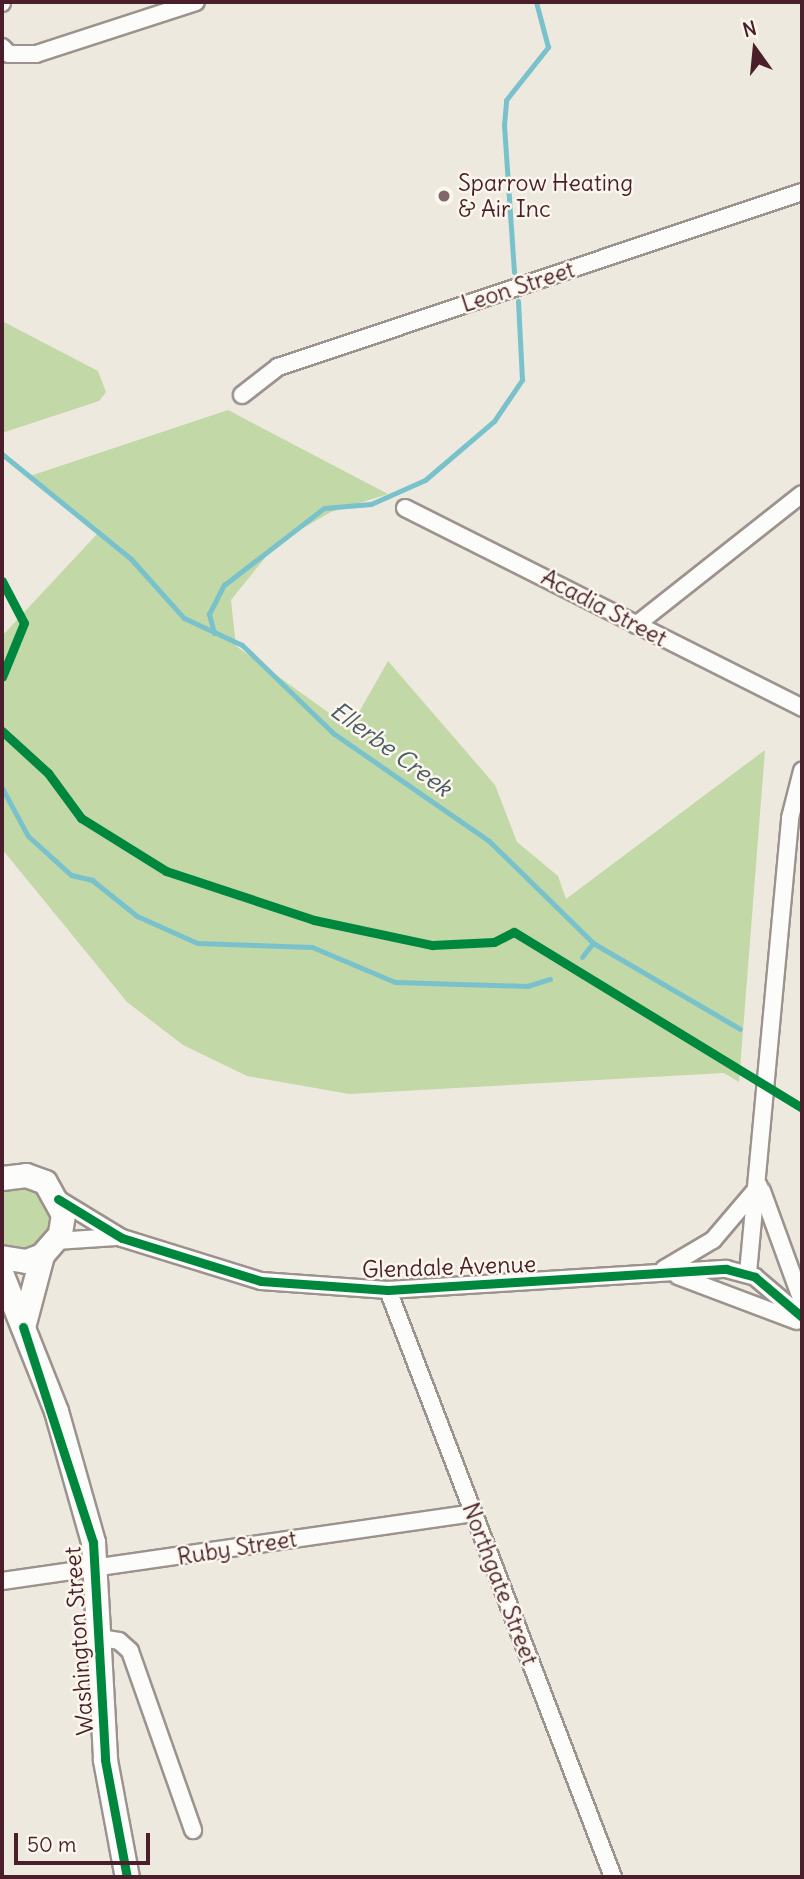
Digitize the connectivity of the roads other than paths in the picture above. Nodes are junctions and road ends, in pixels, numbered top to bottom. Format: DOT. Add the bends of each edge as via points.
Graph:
graph roads {
  1 [pos="196,2"];
  2 [pos="5,51"];
  3 [pos="802,192"];
  4 [pos="242,396"];
  5 [pos="802,494"];
  6 [pos="404,508"];
  7 [pos="636,625"];
  8 [pos="802,708"];
  9 [pos="802,771"];
  10 [pos="7,1171"];
  11 [pos="760,1185"];
  12 [pos="58,1199"];
  13 [pos="122,1237"];
  14 [pos="49,1248"];
  15 [pos="2,1257"];
  16 [pos="659,1271"];
  17 [pos="748,1273"];
  18 [pos="2,1275"];
  19 [pos="388,1290"];
  20 [pos="802,1301"];
  21 [pos="802,1317"];
  22 [pos="802,1324"];
  23 [pos="23,1327"];
  24 [pos="472,1513"];
  25 [pos="97,1569"];
  26 [pos="2,1581"];
  27 [pos="100,1638"];
  28 [pos="193,1830"];
  29 [pos="127,1877"];
  30 [pos="613,1877"];
  1 -- 2 [label="street" via="56,48"];
  3 -- 4 [label="street, Leon Street" via="278,367"];
  5 -- 7 [label="street"];
  6 -- 7 [label="street, Acadia Street"];
  7 -- 8 [label="street, Acadia Street"];
  9 -- 11 [label="street" via="790,818"];
  10 -- 12 [label="street" via="44,1182"];
  11 -- 16 [label="street" via="713,1240"];
  11 -- 17 [label="street"];
  11 -- 20 [label="street"];
  12 -- 13 [label="street, Glendale Avenue"];
  12 -- 14 [label="street" via="62,1223"];
  13 -- 14 [label="street, Glendale Avenue"];
  13 -- 19 [label="street, Glendale Avenue" via="261,1281"];
  14 -- 15 [label="street" via="26,1261"];
  14 -- 23 [label="street"];
  16 -- 17 [label="street, Glendale Avenue"];
  16 -- 19 [label="street, Glendale Avenue"];
  16 -- 22 [label="street, Glendale Avenue" via="728,1290"];
  17 -- 21 [label="street"];
  18 -- 23 [label="street, Washington Street"];
  19 -- 24 [label="street, Northgate Street"];
  23 -- 25 [label="street, Washington Street" via="84,1497"];
  24 -- 25 [label="street, Ruby Street"];
  24 -- 30 [label="street, Northgate Street"];
  25 -- 26 [label="street, Ruby Street"];
  25 -- 27 [label="street, Washington Street"];
  27 -- 28 [label="street" via="119,1641 131,1651"];
  27 -- 29 [label="street, Washington Street" via="106,1760"];
}
